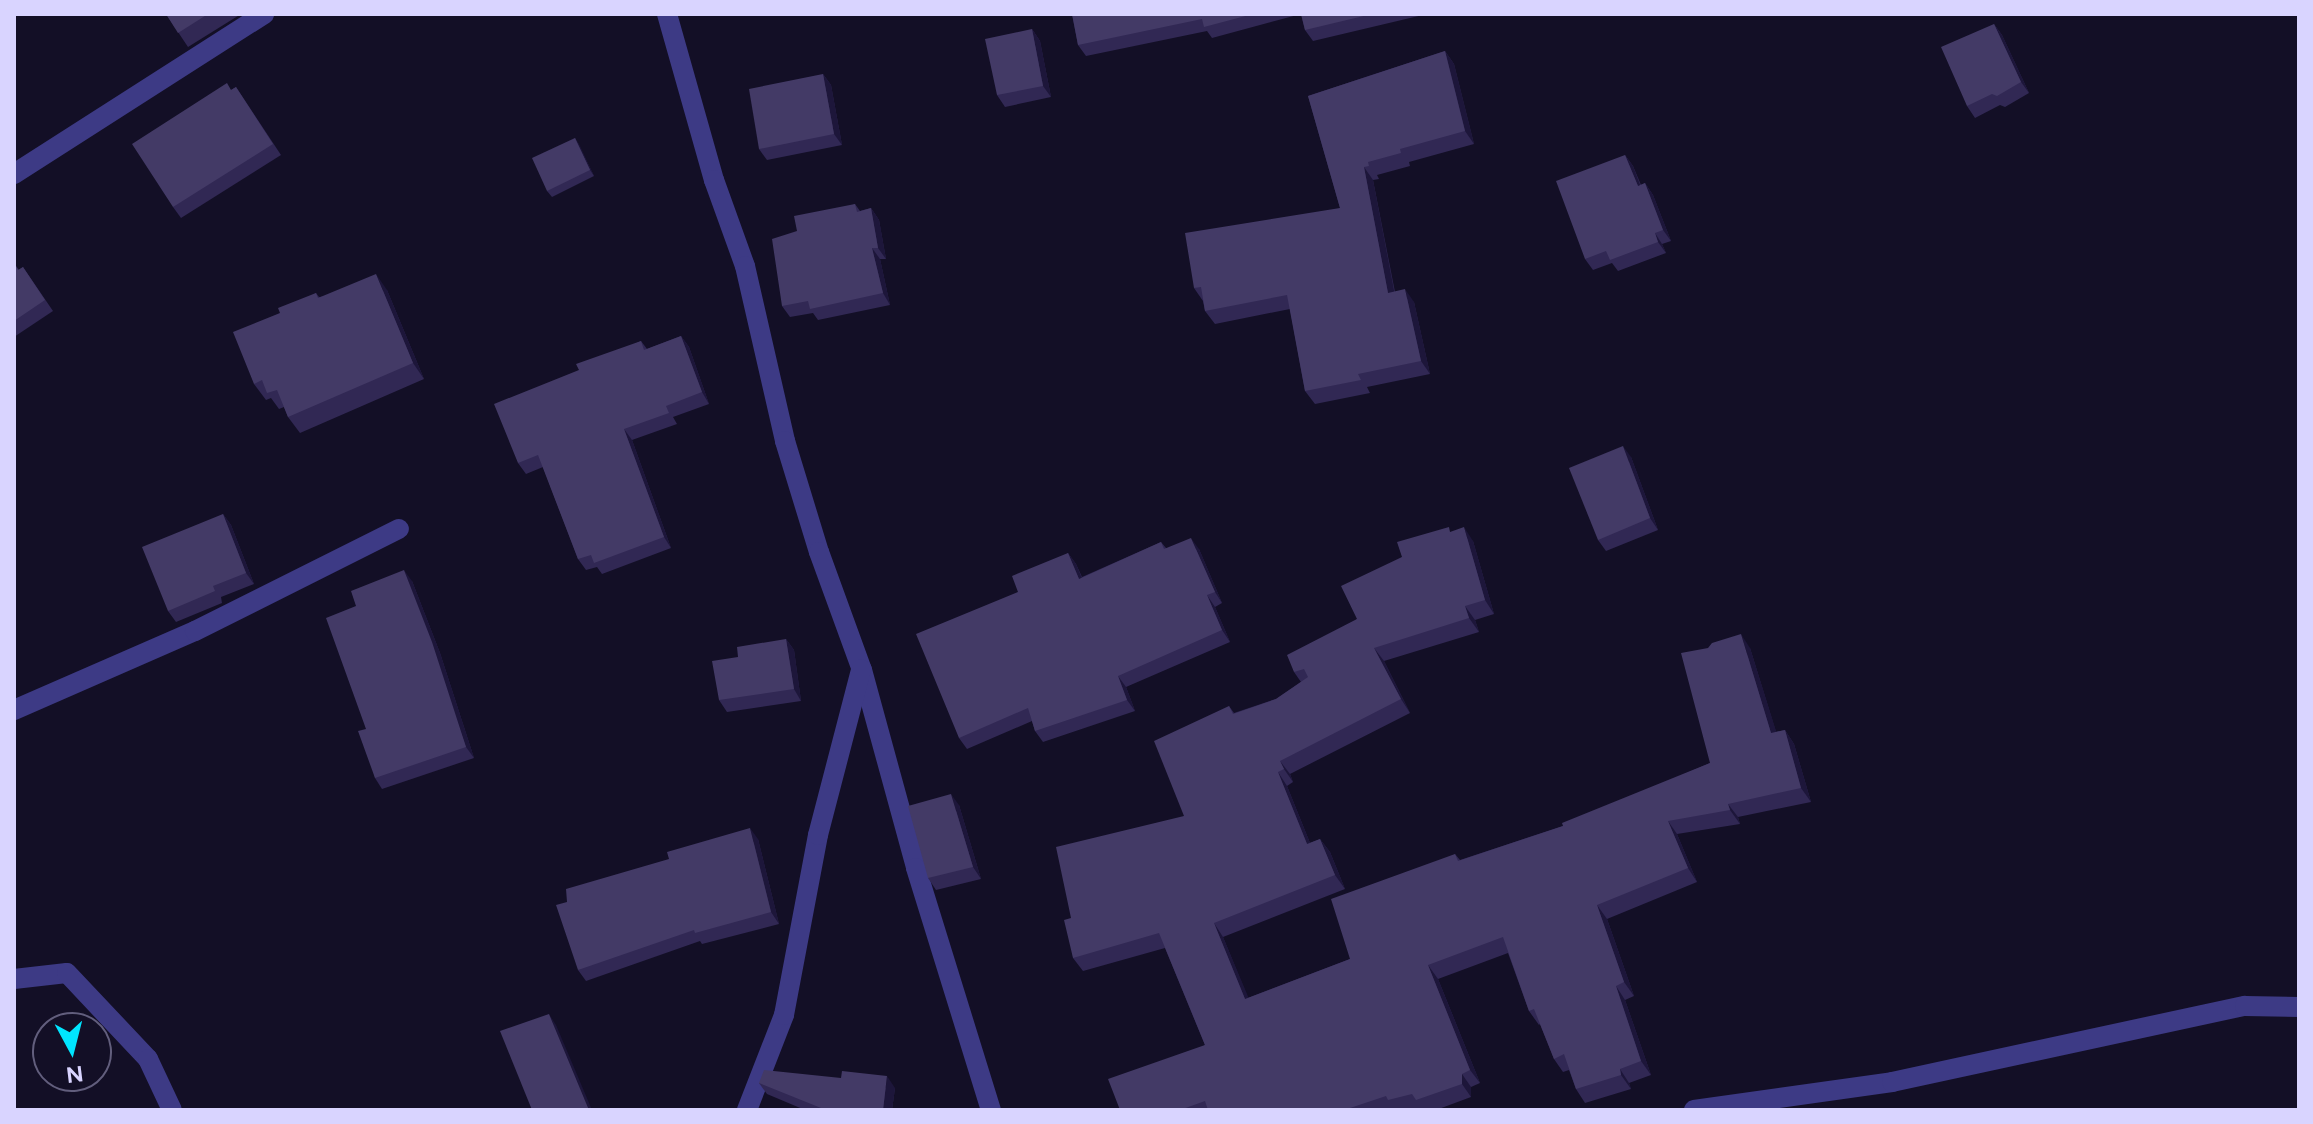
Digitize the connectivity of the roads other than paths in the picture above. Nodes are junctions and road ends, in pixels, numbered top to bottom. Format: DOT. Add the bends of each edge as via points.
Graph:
graph roads {
  1 [pos="264,14"];
  2 [pos="667,14"];
  3 [pos="14,174"];
  4 [pos="399,529"];
  5 [pos="862,670"];
  6 [pos="14,710"];
  7 [pos="14,979"];
  8 [pos="2299,1007"];
  9 [pos="172,1110"];
  10 [pos="747,1110"];
  11 [pos="991,1110"];
  12 [pos="1694,1110"];
  1 -- 3 [label="street"];
  2 -- 5 [label="street" via="714,180 745,266 785,441"];
  4 -- 6 [label="street" via="195,631"];
  5 -- 10 [label="street" via="818,835 784,1015"];
  5 -- 11 [label="street"];
  7 -- 9 [label="street" via="67,973 148,1059"];
  8 -- 12 [label="street" via="2245,1006 1892,1082"];
}
